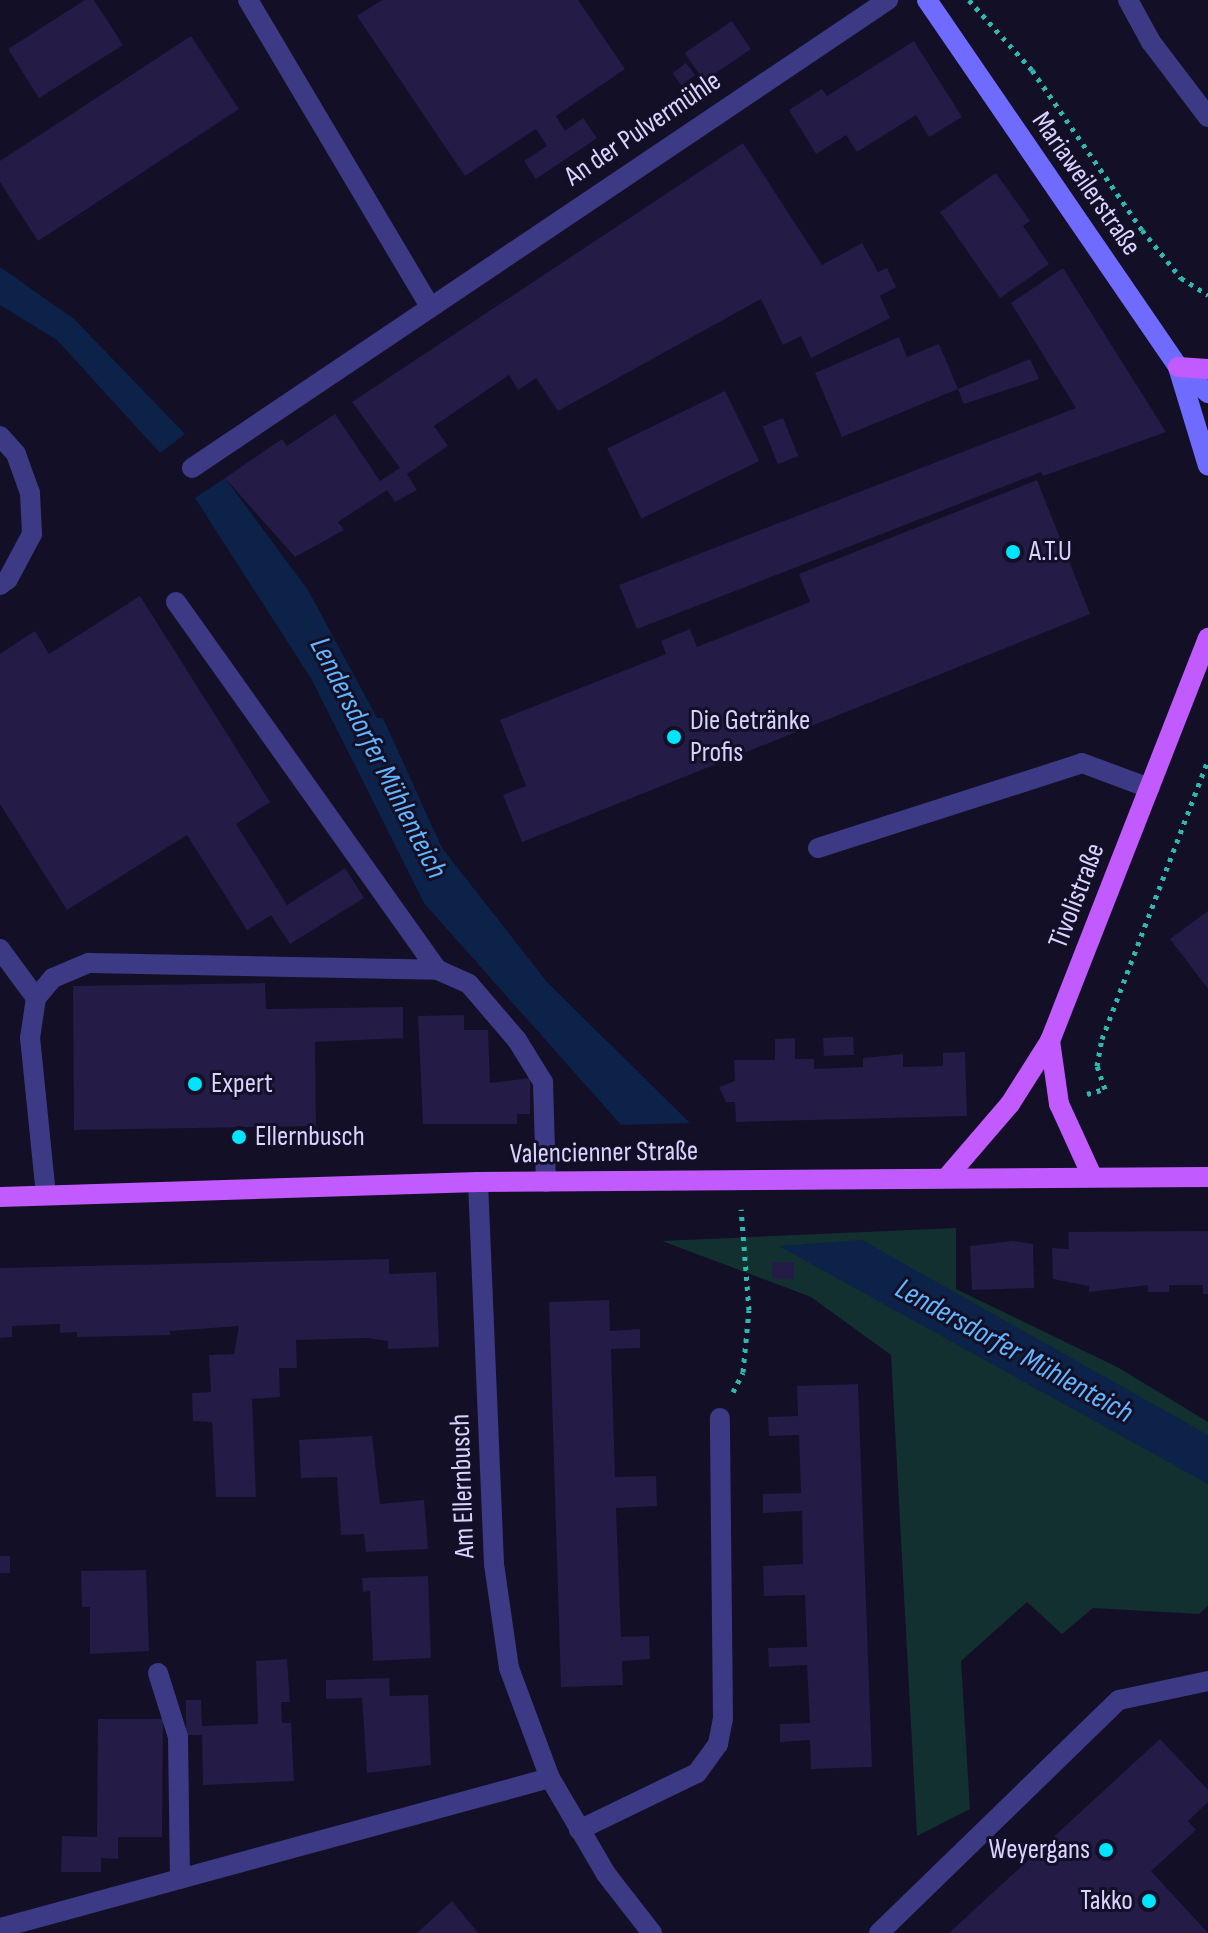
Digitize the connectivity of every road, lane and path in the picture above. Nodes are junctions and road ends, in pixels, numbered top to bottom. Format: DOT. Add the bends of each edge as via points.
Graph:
graph roads {
  1 [pos="248,0"];
  2 [pos="888,0"];
  3 [pos="969,0"];
  4 [pos="1128,0"];
  5 [pos="931,2"];
  6 [pos="1208,117"];
  7 [pos="1208,295"];
  8 [pos="429,305"];
  9 [pos="1178,367"];
  10 [pos="1208,369"];
  11 [pos="1208,393"];
  12 [pos="0,436"];
  13 [pos="1208,466"];
  14 [pos="192,468"];
  15 [pos="0,585"];
  16 [pos="176,602"];
  17 [pos="1208,638"];
  18 [pos="1208,760"];
  19 [pos="1149,788"];
  20 [pos="818,848"];
  21 [pos="0,949"];
  22 [pos="438,970"];
  23 [pos="36,998"];
  24 [pos="1050,1041"];
  25 [pos="1059,1104"];
  26 [pos="948,1176"];
  27 [pos="1092,1176"];
  28 [pos="1208,1177"];
  29 [pos="738,1179"];
  30 [pos="478,1182"];
  31 [pos="546,1182"];
  32 [pos="46,1195"];
  33 [pos="0,1197"];
  34 [pos="720,1418"];
  35 [pos="158,1673"];
  36 [pos="1208,1681"];
  37 [pos="550,1778"];
  38 [pos="579,1830"];
  39 [pos="180,1879"];
  40 [pos="0,1928"];
  41 [pos="652,1933"];
  42 [pos="879,1933"];
  1 -- 8 [label="street"];
  2 -- 8 [label="street, An der Pulvermühle"];
  3 -- 7 [label="path" via="1032,70 1142,230 1181,278"];
  4 -- 6 [label="street" via="1151,42"];
  5 -- 9 [label="main road, Mariaweilerstraße"];
  8 -- 14 [label="street, An der Pulvermühle"];
  9 -- 10 [label="main road"];
  9 -- 11 [label="main road, Mariaweilerstraße"];
  9 -- 13 [label="main road"];
  12 -- 15 [label="street" via="16,454 30,493 32,534"];
  16 -- 22 [label="street"];
  17 -- 19 [label="main road, Tivolistraße"];
  18 -- 25 [label="path" via="1102,1039 1097,1066 1105,1089"];
  19 -- 20 [label="street" via="1082,763"];
  19 -- 24 [label="main road, Tivolistraße"];
  21 -- 23 [label="street"];
  22 -- 23 [label="street" via="89,963 53,978"];
  22 -- 31 [label="street" via="469,984 517,1040 543,1082"];
  23 -- 32 [label="street" via="30,1038"];
  24 -- 25 [label="main road, Tivolistraße"];
  24 -- 26 [label="main road" via="1010,1104"];
  25 -- 27 [label="main road, Tivolistraße"];
  26 -- 27 [label="main road, Valencienner Straße"];
  26 -- 29 [label="main road, Valencienner Straße"];
  27 -- 28 [label="main road, Valencienner Straße"];
  29 -- 31 [label="main road, Valencienner Straße"];
  29 -- 34 [label="path" via="749,1310 743,1372"];
  30 -- 31 [label="main road, Valencienner Straße"];
  30 -- 32 [label="main road, Valencienner Straße"];
  30 -- 37 [label="street, Am Ellernbusch" via="499,1612 509,1668"];
  32 -- 33 [label="main road, Valencienner Straße"];
  34 -- 38 [label="street" via="723,1719 718,1744 697,1773"];
  35 -- 39 [label="street" via="178,1737"];
  36 -- 42 [label="street" via="1119,1700"];
  37 -- 38 [label="street, Am Ellernbusch"];
  37 -- 39 [label="street"];
  38 -- 41 [label="street, Am Ellernbusch"];
  39 -- 40 [label="street"];
}
